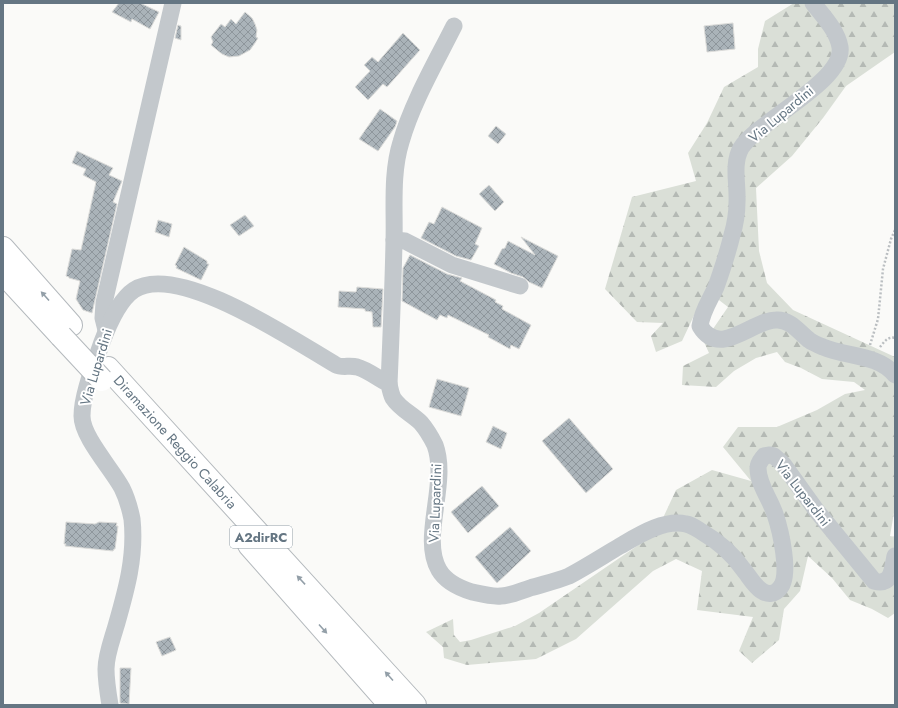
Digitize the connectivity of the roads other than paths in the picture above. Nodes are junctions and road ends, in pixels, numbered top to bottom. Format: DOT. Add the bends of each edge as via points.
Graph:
graph roads {
  1 [pos="173,3"];
  2 [pos="813,3"];
  3 [pos="454,26"];
  4 [pos="394,240"];
  5 [pos="4,249"];
  6 [pos="3,273"];
  7 [pos="520,286"];
  8 [pos="106,330"];
  9 [pos="66,331"];
  10 [pos="105,374"];
  11 [pos="895,375"];
  12 [pos="389,384"];
  13 [pos="895,556"];
  14 [pos="110,705"];
  15 [pos="390,705"];
  16 [pos="415,705"];
  1 -- 8 [label="street" via="104,303 103,318"];
  2 -- 11 [label="street, Via Lupardini" via="830,24 837,38 840,47 836,66 826,78 757,132 742,147 736,166 737,203 732,235 716,288 705,308 700,326 712,337 721,339 730,338 768,320 778,319 788,322 824,348 875,361 890,369"];
  3 -- 4 [label="street" via="400,142 396,166"];
  4 -- 7 [label="street" via="405,242 452,265"];
  4 -- 12 [label="street"];
  9 -- 5 [label="highway, Diramazione Reggio Calabria, one-way"];
  6 -- 9 [label="highway, Diramazione Reggio Calabria / A2dirRC"];
  8 -- 12 [label="street, Via Lupardini" via="126,297 135,290 156,284 173,286 216,298 246,312 338,366 357,366"];
  8 -- 14 [label="street, Via Lupardini" via="86,392 82,418 91,441 122,488 132,519 131,567 106,668"];
  9 -- 10 [label="highway, Diramazione Reggio Calabria / A2dirRC"];
  10 -- 15 [label="highway, Diramazione Reggio Calabria / A2dirRC, one-way"];
  16 -- 10 [label="highway, Diramazione Reggio Calabria / A2dirRC, one-way"];
  12 -- 13 [label="street, Via Lupardini" via="392,397 421,423 435,447 438,497 432,536 433,555 439,570 460,588 480,594 502,596 524,590 568,576 635,537 673,523 695,527 719,542 734,556 762,591 770,594 776,592 784,580 783,550 775,514 758,469 759,462 764,456 770,455 783,464 816,510 874,581 888,580"];
}
